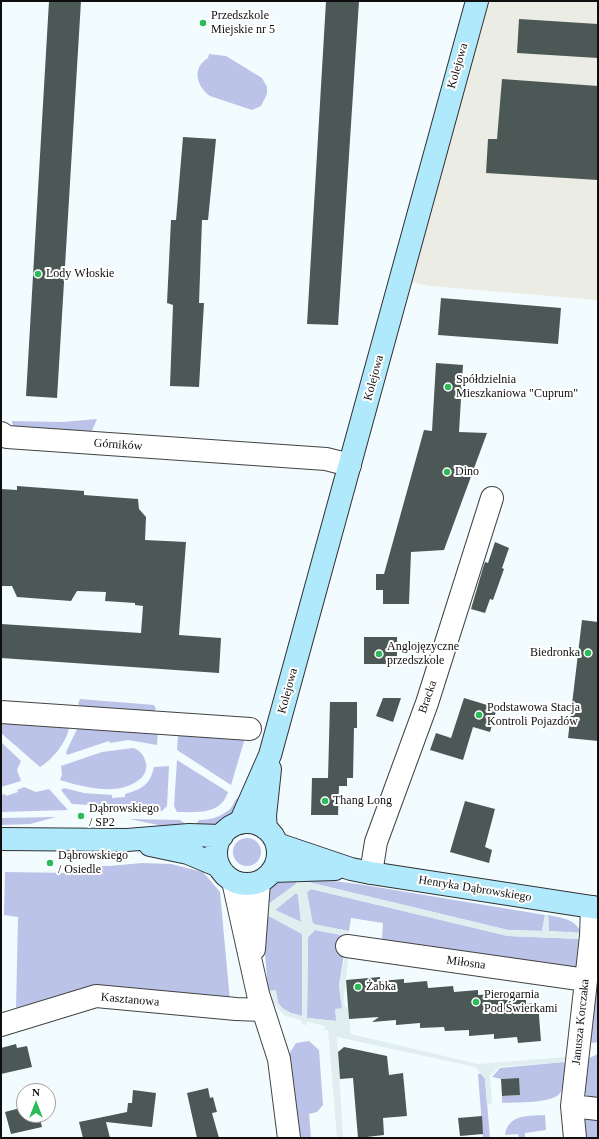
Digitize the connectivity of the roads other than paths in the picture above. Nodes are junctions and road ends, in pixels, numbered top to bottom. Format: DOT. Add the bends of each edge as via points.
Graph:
graph roads {
  1 [pos="477,1"];
  2 [pos="1,433"];
  3 [pos="350,465"];
  4 [pos="492,498"];
  5 [pos="1,712"];
  6 [pos="250,729"];
  7 [pos="270,756"];
  8 [pos="240,823"];
  9 [pos="222,836"];
  10 [pos="272,837"];
  11 [pos="1,839"];
  12 [pos="128,840"];
  13 [pos="361,871"];
  14 [pos="226,873"];
  15 [pos="266,876"];
  16 [pos="595,907"];
  17 [pos="347,946"];
  18 [pos="252,969"];
  19 [pos="586,980"];
  20 [pos="262,1010"];
  21 [pos="1,1025"];
  22 [pos="572,1106"];
  23 [pos="598,1109"];
  24 [pos="289,1138"];
  25 [pos="575,1138"];
  1 -- 3 [label="street, Kolejowa"];
  2 -- 3 [label="street, Górników" via="7,437 326,459"];
  3 -- 7 [label="street, Kolejowa"];
  4 -- 13 [label="street, Bracka" via="427,703 376,842"];
  5 -- 6 [label="street"];
  7 -- 8 [label="street, Kolejowa"];
  7 -- 10 [label="street, Kolejowa" via="265,816"];
  8 -- 9 [label="street"];
  8 -- 10 [label="street" via="258,824"];
  9 -- 12 [label="street" via="189,835"];
  9 -- 14 [label="street" via="217,845 216,856"];
  10 -- 13 [label="street, Henryka Dąbrowskiego"];
  10 -- 15 [label="street" via="276,863"];
  11 -- 12 [label="street"];
  12 -- 14 [label="street" via="188,853"];
  13 -- 15 [label="street, Henryka Dąbrowskiego"];
  13 -- 16 [label="street, Henryka Dąbrowskiego"];
  14 -- 15 [label="street" via="242,884"];
  14 -- 18 [label="street"];
  15 -- 18 [label="street"];
  16 -- 19 [label="street, Janusza Korczaka"];
  17 -- 19 [label="street, Miłosna"];
  18 -- 20 [label="street"];
  19 -- 22 [label="street, Janusza Korczaka"];
  20 -- 21 [label="street, Kasztanowa" via="96,996"];
  20 -- 24 [label="street" via="279,1059"];
  22 -- 23 [label="street"];
  22 -- 25 [label="street, Janusza Korczaka"];
}
